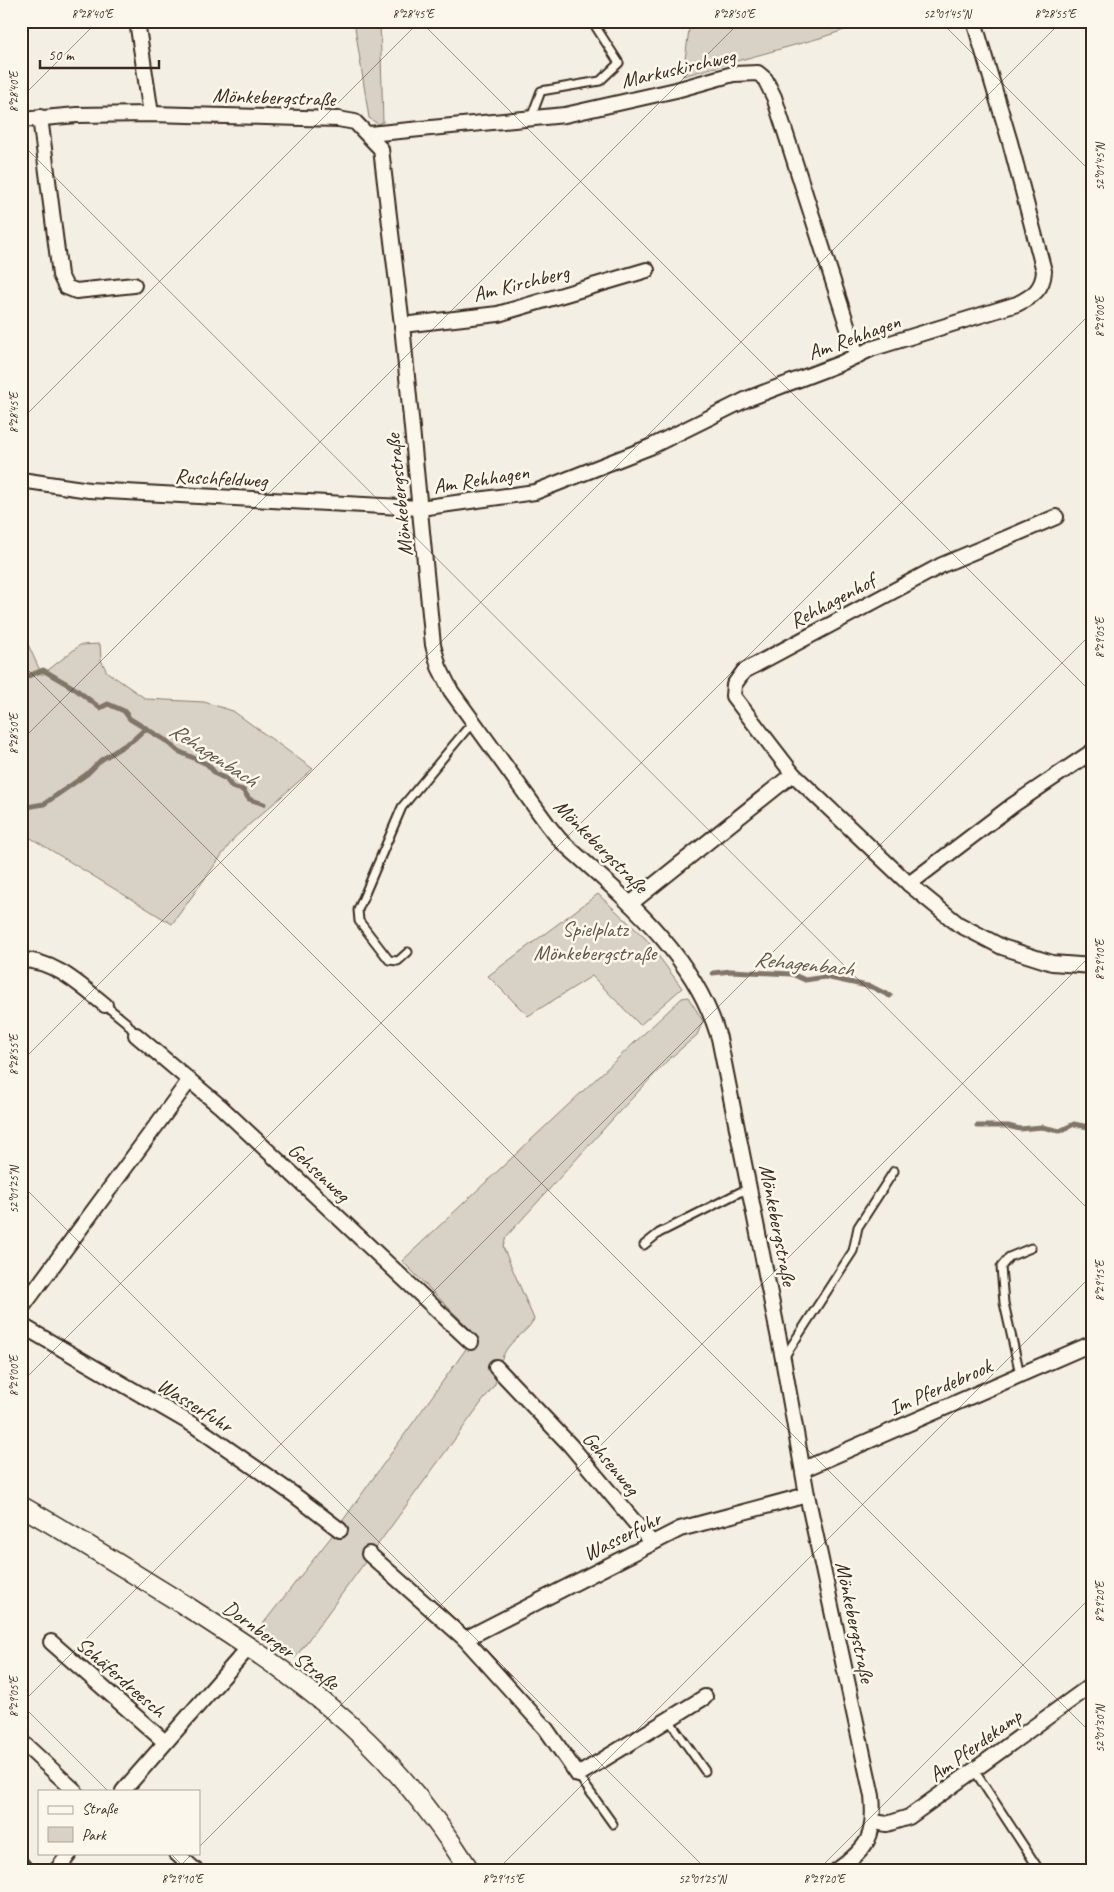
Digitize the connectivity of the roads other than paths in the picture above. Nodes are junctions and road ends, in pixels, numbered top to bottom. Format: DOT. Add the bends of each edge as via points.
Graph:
graph roads {
  1 [pos="137,21"];
  2 [pos="592,21"];
  3 [pos="974,21"];
  4 [pos="151,114"];
  5 [pos="40,117"];
  6 [pos="531,118"];
  7 [pos="21,120"];
  8 [pos="369,134"];
  9 [pos="647,270"];
  10 [pos="134,285"];
  11 [pos="402,325"];
  12 [pos="857,356"];
  13 [pos="21,480"];
  14 [pos="420,508"];
  15 [pos="1056,517"];
  16 [pos="474,724"];
  17 [pos="1093,751"];
  18 [pos="793,774"];
  19 [pos="909,884"];
  20 [pos="630,904"];
  21 [pos="408,952"];
  22 [pos="21,960"];
  23 [pos="1093,966"];
  24 [pos="105,1005"];
  25 [pos="136,1035"];
  26 [pos="189,1081"];
  27 [pos="894,1171"];
  28 [pos="750,1190"];
  29 [pos="644,1245"];
  30 [pos="1031,1248"];
  31 [pos="21,1309"];
  32 [pos="21,1325"];
  33 [pos="471,1342"];
  34 [pos="1093,1343"];
  35 [pos="783,1359"];
  36 [pos="496,1367"];
  37 [pos="1020,1374"];
  38 [pos="804,1469"];
  39 [pos="807,1495"];
  40 [pos="21,1506"];
  41 [pos="340,1530"];
  42 [pos="652,1543"];
  43 [pos="369,1554"];
  44 [pos="466,1638"];
  45 [pos="51,1642"];
  46 [pos="250,1646"];
  47 [pos="1093,1684"];
  48 [pos="705,1697"];
  49 [pos="669,1720"];
  50 [pos="21,1741"];
  51 [pos="165,1742"];
  52 [pos="974,1770"];
  53 [pos="705,1771"];
  54 [pos="578,1775"];
  55 [pos="74,1790"];
  56 [pos="125,1790"];
  57 [pos="874,1822"];
  58 [pos="613,1824"];
  59 [pos="69,1854"];
  60 [pos="177,1854"];
  61 [pos="21,1864"];
  62 [pos="27,1871"];
  63 [pos="56,1871"];
  64 [pos="196,1871"];
  65 [pos="470,1871"];
  66 [pos="836,1871"];
  67 [pos="1040,1871"];
  1 -- 4 [label="street"];
  2 -- 6 [label="lane" via="619,63 600,82 541,92"];
  3 -- 12 [label="street, Am Rehhagen" via="1044,271 1042,286 1032,296 998,312 871,349"];
  4 -- 5 [label="street, Mönkebergstraße"];
  4 -- 8 [label="street, Mönkebergstraße" via="338,119 355,122"];
  5 -- 7 [label="street, Mönkebergstraße"];
  5 -- 10 [label="street" via="60,275 66,287 76,291"];
  6 -- 8 [label="street, Markuskirchweg"];
  6 -- 12 [label="street, Markuskirchweg" via="565,115 733,74 758,73 774,97"];
  8 -- 11 [label="street, Mönkebergstraße" via="381,149"];
  9 -- 11 [label="street, Am Kirchberg" via="498,314"];
  11 -- 14 [label="street, Mönkebergstraße"];
  12 -- 14 [label="street, Am Rehhagen" via="747,399 650,447 535,492"];
  13 -- 14 [label="street, Ruschfeldweg" via="89,490"];
  14 -- 16 [label="street, Mönkebergstraße" via="433,646 451,691"];
  15 -- 18 [label="street, Rehhagenhof" via="942,565 744,671 734,685 733,696"];
  16 -- 20 [label="street, Mönkebergstraße" via="560,840"];
  16 -- 21 [label="lane" via="402,806 358,910 359,921 389,960 398,961"];
  17 -- 19 [label="street"];
  18 -- 19 [label="street, Rehhagenhof"];
  18 -- 20 [label="street"];
  19 -- 23 [label="street, Rehhagenhof" via="958,924 1002,947 1052,963"];
  20 -- 28 [label="street, Mönkebergstraße" via="685,965 713,1019 724,1058"];
  22 -- 24 [label="street" via="56,968"];
  24 -- 25 [label="lane"];
  25 -- 26 [label="street, Gehsenweg"];
  26 -- 31 [label="street"];
  26 -- 33 [label="street, Gehsenweg" via="221,1107"];
  27 -- 35 [label="lane" via="858,1227 853,1251"];
  28 -- 29 [label="lane" via="659,1233"];
  28 -- 35 [label="street, Mönkebergstraße"];
  30 -- 37 [label="lane" via="1009,1257 1001,1267 1004,1303"];
  32 -- 41 [label="street, Wasserfuhr" via="195,1426"];
  34 -- 37 [label="street, Im Pferdebrook"];
  35 -- 38 [label="street, Mönkebergstraße"];
  36 -- 42 [label="street, Gehsenweg" via="570,1445"];
  37 -- 38 [label="street, Im Pferdebrook"];
  38 -- 39 [label="street, Mönkebergstraße"];
  39 -- 42 [label="street, Wasserfuhr" via="680,1529"];
  39 -- 57 [label="street, Mönkebergstraße" via="872,1796"];
  40 -- 46 [label="main road, Dornberger Straße"];
  42 -- 44 [label="street, Wasserfuhr"];
  43 -- 44 [label="street"];
  44 -- 54 [label="street" via="546,1729"];
  45 -- 51 [label="street, Schäferdreesch"];
  46 -- 51 [label="street, Schäferdreesch"];
  46 -- 65 [label="main road, Dornberger Straße" via="316,1696 366,1740 432,1813"];
  47 -- 52 [label="street, Am Pferdekamp"];
  48 -- 49 [label="street"];
  49 -- 53 [label="lane"];
  49 -- 54 [label="street"];
  50 -- 55 [label="street"];
  51 -- 56 [label="street, Schäferdreesch"];
  52 -- 57 [label="street, Am Pferdekamp" via="909,1817 886,1824"];
  52 -- 67 [label="lane"];
  54 -- 58 [label="lane"];
  57 -- 66 [label="street, Mönkebergstraße" via="870,1837 861,1849"];
  59 -- 63 [label="street"];
  60 -- 64 [label="street"];
  61 -- 62 [label="street"];
}
